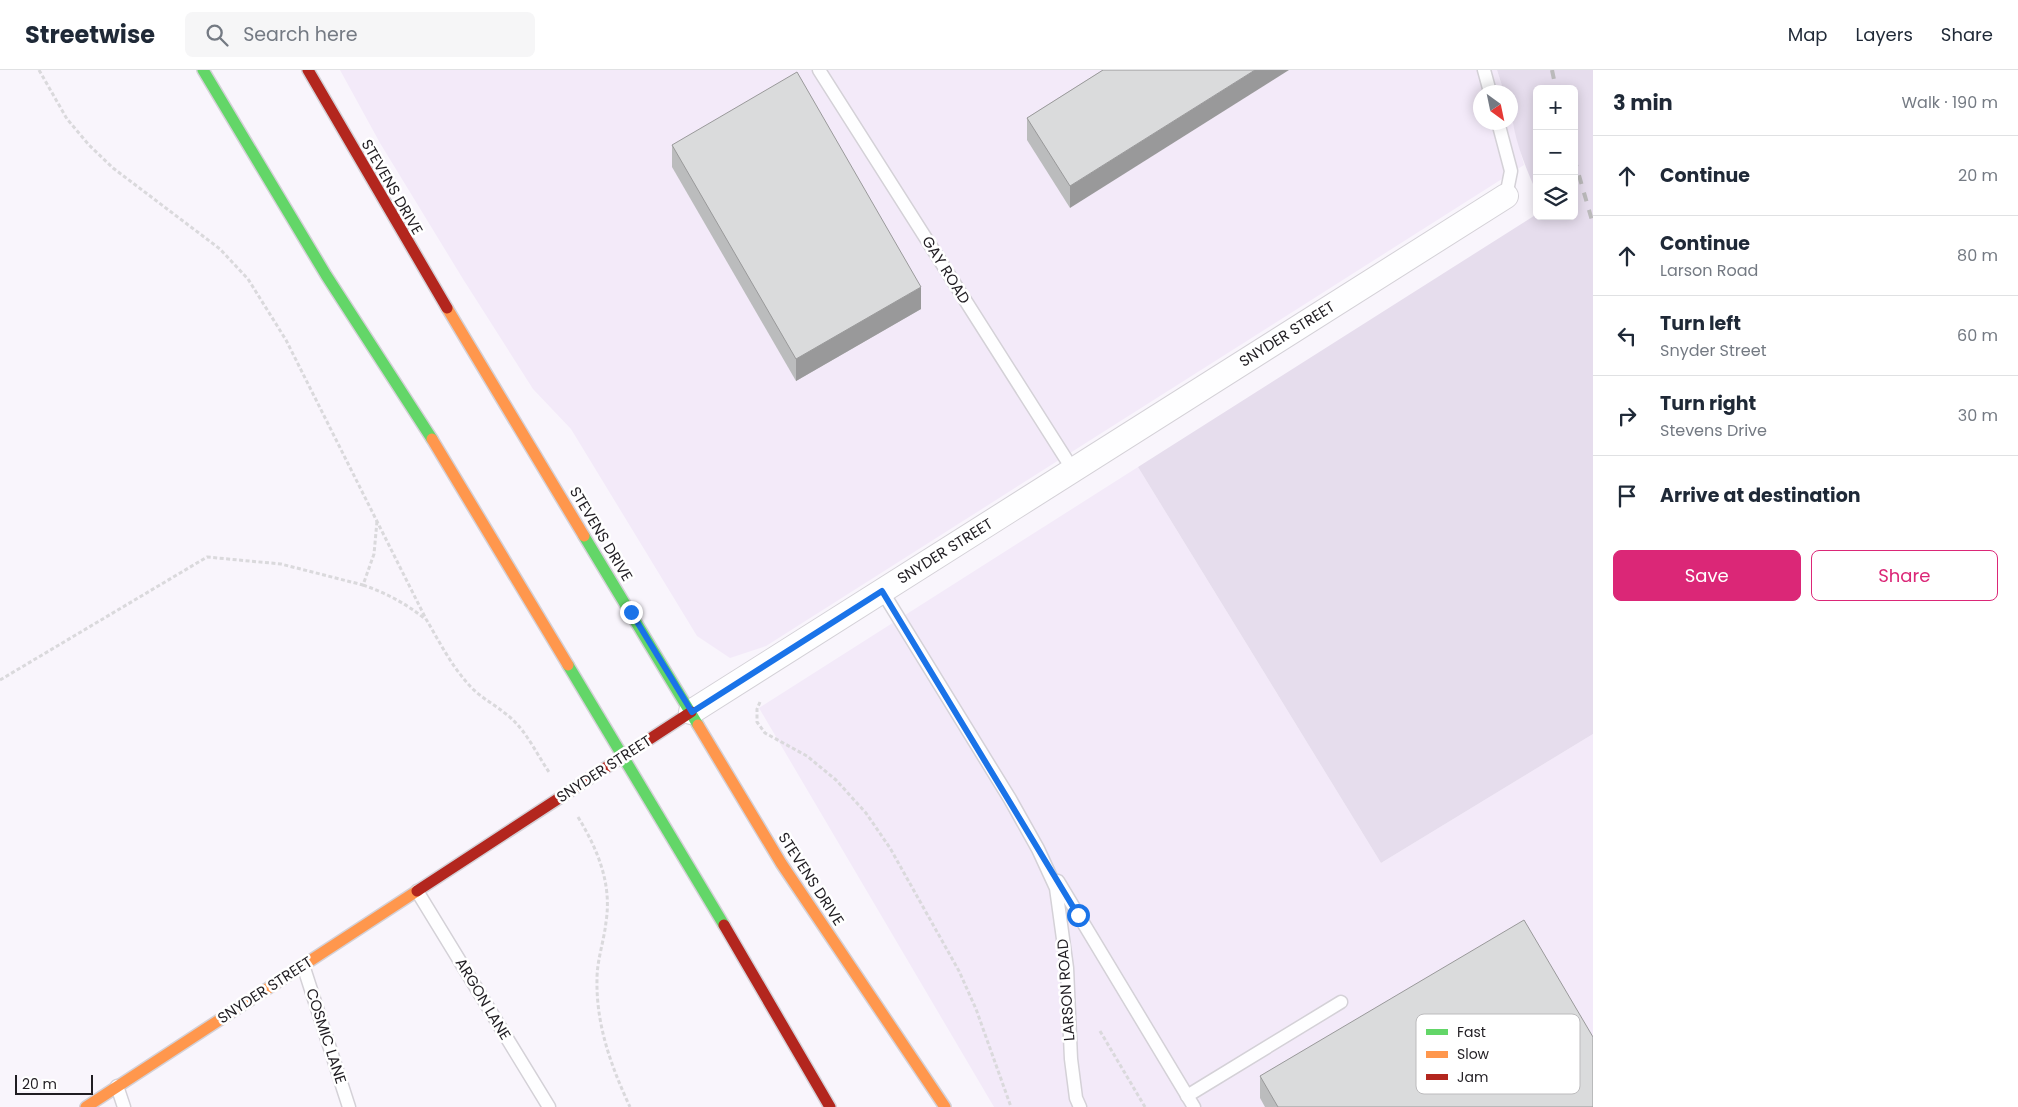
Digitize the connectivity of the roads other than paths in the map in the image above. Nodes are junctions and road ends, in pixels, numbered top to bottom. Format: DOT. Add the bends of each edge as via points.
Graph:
graph roads {
  1 [pos="203,70"];
  2 [pos="308,70"];
  3 [pos="819,70"];
  4 [pos="1484,70"];
  5 [pos="1488,85"];
  6 [pos="1500,130"];
  7 [pos="1506,196"];
  8 [pos="1073,470"];
  9 [pos="882,591"];
  10 [pos="692,712"];
  11 [pos="623,755"];
  12 [pos="1038,849"];
  13 [pos="417,891"];
  14 [pos="303,965"];
  15 [pos="1341,1002"];
  16 [pos="117,1086"];
  17 [pos="1190,1102"];
  18 [pos="86,1107"];
  19 [pos="124,1107"];
  20 [pos="349,1107"];
  21 [pos="549,1107"];
  22 [pos="830,1107"];
  23 [pos="945,1107"];
  24 [pos="1080,1107"];
  1 -- 11 [label="main road" via="326,275 438,448"];
  2 -- 10 [label="main road, STEVENS DRIVE" via="371,182"];
  3 -- 8 [label="lane, GAY ROAD"];
  4 -- 5 [label="lane"];
  6 -- 7 [label="lane" via="1511,171"];
  7 -- 8 [label="street, SNYDER STREET"];
  8 -- 9 [label="street, SNYDER STREET"];
  9 -- 10 [label="street, SNYDER STREET"];
  9 -- 12 [label="lane, LARSON ROAD"];
  10 -- 11 [label="main road, SNYDER STREET"];
  10 -- 23 [label="main road, STEVENS DRIVE" via="781,864"];
  11 -- 13 [label="main road, SNYDER STREET"];
  11 -- 22 [label="main road"];
  12 -- 17 [label="lane"];
  12 -- 24 [label="lane, LARSON ROAD" via="1056,888 1066,968 1071,1059"];
  13 -- 14 [label="main road, SNYDER STREET"];
  13 -- 21 [label="lane, ARGON LANE"];
  14 -- 16 [label="main road, SNYDER STREET"];
  14 -- 20 [label="lane, COSMIC LANE"];
  15 -- 17 [label="lane"];
  16 -- 18 [label="main road, SNYDER STREET"];
  16 -- 19 [label="lane"];
}
